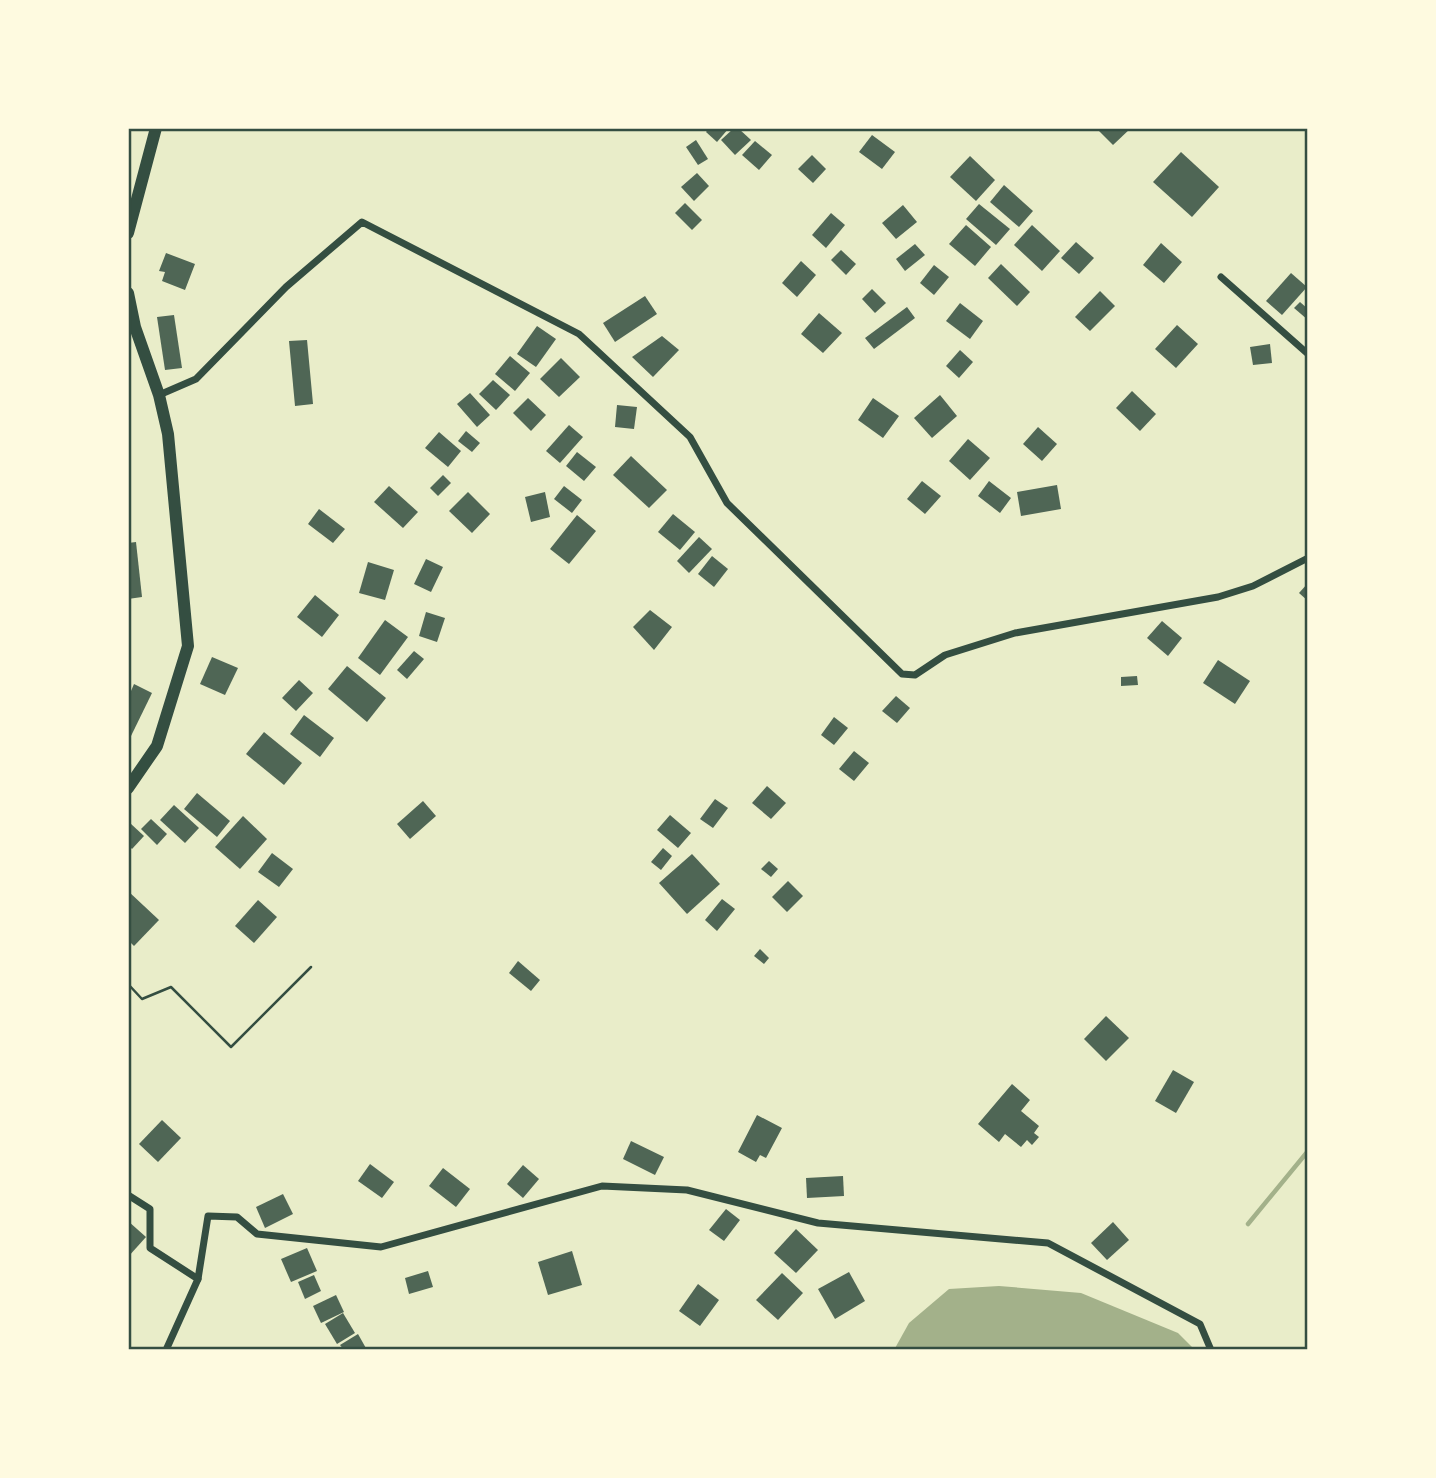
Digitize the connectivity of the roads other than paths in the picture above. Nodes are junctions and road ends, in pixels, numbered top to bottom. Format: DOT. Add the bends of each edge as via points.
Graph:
graph roads {
  1 [pos="156,128"];
  2 [pos="128,233"];
  3 [pos="1221,277"];
  4 [pos="128,293"];
  5 [pos="1308,354"];
  6 [pos="159,396"];
  7 [pos="1308,558"];
  8 [pos="128,788"];
  9 [pos="128,1195"];
  10 [pos="198,1279"];
  11 [pos="166,1350"];
  12 [pos="1211,1350"];
  1 -- 2 [label="main road"];
  3 -- 5 [label="street"];
  4 -- 6 [label="main road"];
  6 -- 7 [label="street" via="196,379 286,287 362,222 579,334 690,437 727,503 902,674 915,675 946,655 1016,633 1218,597 1253,586"];
  6 -- 8 [label="main road" via="168,434 188,646 157,746"];
  9 -- 10 [label="street" via="149,1209 150,1248"];
  10 -- 11 [label="street"];
  10 -- 12 [label="street" via="208,1216 237,1217 257,1234 380,1247 602,1186 687,1190 818,1223 1048,1243 1200,1324"];
}
